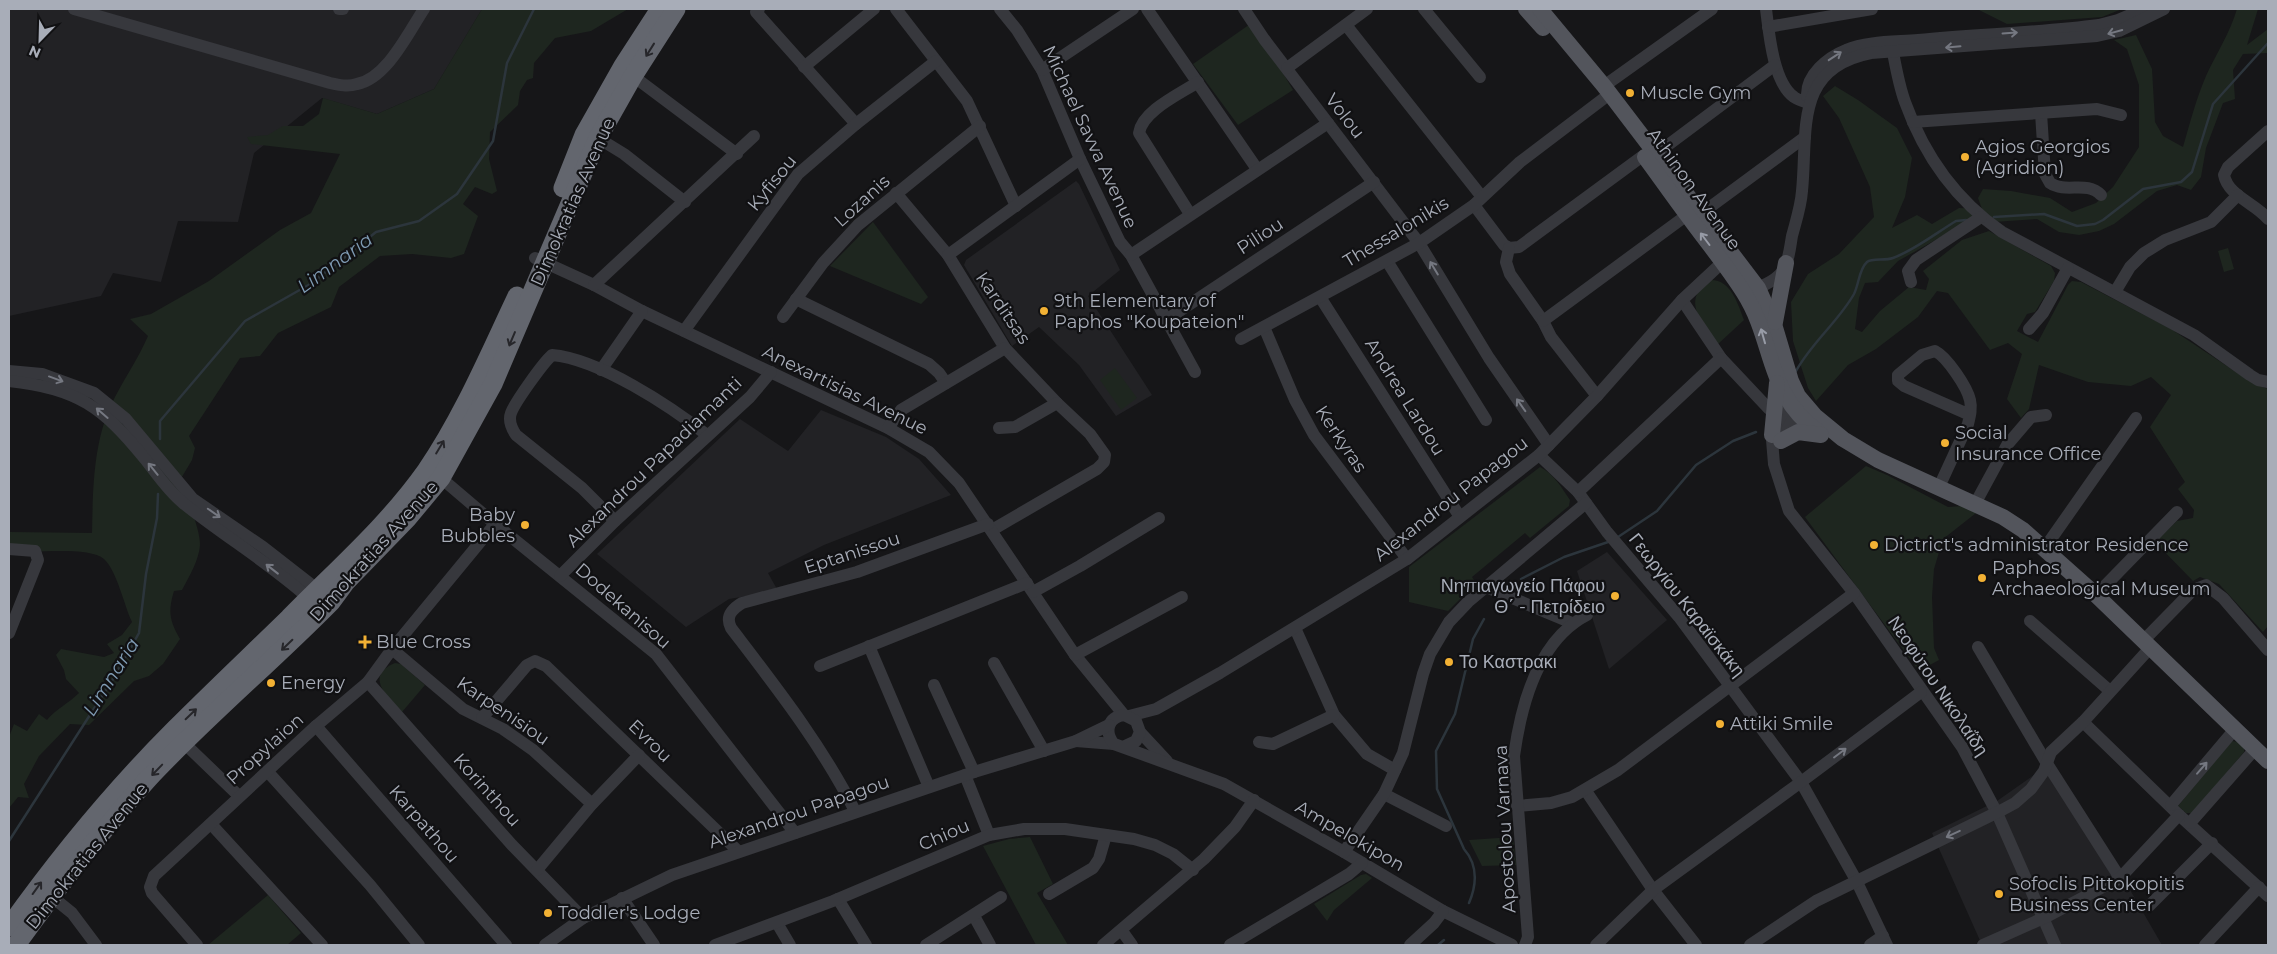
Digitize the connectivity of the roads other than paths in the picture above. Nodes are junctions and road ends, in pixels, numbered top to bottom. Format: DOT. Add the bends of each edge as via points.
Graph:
graph roads {
  1 [pos="74,9"];
  2 [pos="339,9"];
  3 [pos="343,9"];
  4 [pos="424,9"];
  5 [pos="660,9"];
  6 [pos="676,9"];
  7 [pos="874,9"];
  8 [pos="896,9"];
  9 [pos="1000,9"];
  10 [pos="1133,9"];
  11 [pos="1146,9"];
  12 [pos="1367,9"];
  13 [pos="1424,9"];
  14 [pos="1526,9"];
  15 [pos="1540,9"];
  16 [pos="1712,9"];
  17 [pos="1766,9"];
  18 [pos="1872,9"];
  19 [pos="2144,9"];
  20 [pos="757,10"];
  21 [pos="1247,10"];
  22 [pos="2160,10"];
  23 [pos="1822,13"];
  24 [pos="1346,25"];
  25 [pos="1768,27"];
  26 [pos="1892,47"];
  27 [pos="936,61"];
  28 [pos="1775,65"];
  29 [pos="804,67"];
  30 [pos="1286,68"];
  31 [pos="1042,70"];
  32 [pos="633,76"];
  33 [pos="1480,77"];
  34 [pos="1198,82"];
  35 [pos="1603,92"];
  36 [pos="1808,103"];
  37 [pos="2041,113"];
  38 [pos="2122,115"];
  39 [pos="1913,122"];
  40 [pos="1328,123"];
  41 [pos="856,124"];
  42 [pos="980,126"];
  43 [pos="2268,131"];
  44 [pos="754,136"];
  45 [pos="1805,137"];
  46 [pos="598,138"];
  47 [pos="737,154"];
  48 [pos="1650,154"];
  49 [pos="1080,159"];
  50 [pos="1257,169"];
  51 [pos="1374,182"];
  52 [pos="896,193"];
  53 [pos="2101,195"];
  54 [pos="2238,195"];
  55 [pos="1478,201"];
  56 [pos="685,202"];
  57 [pos="1016,206"];
  58 [pos="1190,214"];
  59 [pos="1694,214"];
  60 [pos="1981,217"];
  61 [pos="2268,219"];
  62 [pos="1419,243"];
  63 [pos="1509,248"];
  64 [pos="1131,255"];
  65 [pos="948,256"];
  66 [pos="1727,258"];
  67 [pos="540,260"];
  68 [pos="1387,261"];
  69 [pos="1786,263"];
  70 [pos="2068,268"];
  71 [pos="1912,282"];
  72 [pos="594,285"];
  73 [pos="1751,290"];
  74 [pos="2115,292"];
  75 [pos="1320,297"];
  76 [pos="796,299"];
  77 [pos="1682,300"];
  78 [pos="642,311"];
  79 [pos="783,317"];
  80 [pos="1166,320"];
  81 [pos="1543,321"];
  82 [pos="1774,324"];
  83 [pos="1264,327"];
  84 [pos="2029,329"];
  85 [pos="684,331"];
  86 [pos="1241,339"];
  87 [pos="1005,348"];
  88 [pos="1721,358"];
  89 [pos="601,370"];
  90 [pos="9,371"];
  91 [pos="771,372"];
  92 [pos="1195,372"];
  93 [pos="9,381"];
  94 [pos="1777,381"];
  95 [pos="2268,382"];
  96 [pos="946,383"];
  97 [pos="1597,396"];
  98 [pos="1057,403"];
  99 [pos="1797,404"];
  100 [pos="1768,409"];
  101 [pos="1970,415"];
  102 [pos="2046,415"];
  103 [pos="2136,418"];
  104 [pos="1486,420"];
  105 [pos="888,428"];
  106 [pos="999,428"];
  107 [pos="708,435"];
  108 [pos="1825,436"];
  109 [pos="1777,438"];
  110 [pos="141,445"];
  111 [pos="1549,445"];
  112 [pos="1539,455"];
  113 [pos="1105,460"];
  114 [pos="1878,460"];
  115 [pos="441,478"];
  116 [pos="1939,487"];
  117 [pos="1578,492"];
  118 [pos="1586,503"];
  119 [pos="1975,504"];
  120 [pos="2177,512"];
  121 [pos="1460,517"];
  122 [pos="1158,518"];
  123 [pos="615,521"];
  124 [pos="495,524"];
  125 [pos="990,527"];
  126 [pos="2044,548"];
  127 [pos="9,549"];
  128 [pos="1407,559"];
  129 [pos="560,576"];
  130 [pos="1030,587"];
  131 [pos="1486,587"];
  132 [pos="1854,593"];
  133 [pos="2096,595"];
  134 [pos="1182,597"];
  135 [pos="320,601"];
  136 [pos="1588,615"];
  137 [pos="2030,621"];
  138 [pos="1572,623"];
  139 [pos="1295,628"];
  140 [pos="9,633"];
  141 [pos="2147,644"];
  142 [pos="869,646"];
  143 [pos="1978,647"];
  144 [pos="392,649"];
  145 [pos="2268,650"];
  146 [pos="1075,655"];
  147 [pos="994,663"];
  148 [pos="820,666"];
  149 [pos="368,682"];
  150 [pos="934,685"];
  151 [pos="1729,686"];
  152 [pos="1101,689"];
  153 [pos="2110,691"];
  154 [pos="1922,692"];
  155 [pos="1156,709"];
  156 [pos="1126,715"];
  157 [pos="1334,715"];
  158 [pos="482,718"];
  159 [pos="2083,722"];
  160 [pos="1109,724"];
  161 [pos="316,726"];
  162 [pos="2236,729"];
  163 [pos="1140,731"];
  164 [pos="1076,741"];
  165 [pos="1259,742"];
  166 [pos="184,743"];
  167 [pos="1119,745"];
  168 [pos="2255,749"];
  169 [pos="1044,751"];
  170 [pos="639,755"];
  171 [pos="2268,761"];
  172 [pos="1168,762"];
  173 [pos="2046,762"];
  174 [pos="1395,770"];
  175 [pos="268,772"];
  176 [pos="970,773"];
  177 [pos="1801,782"];
  178 [pos="929,787"];
  179 [pos="1586,791"];
  180 [pos="1384,794"];
  181 [pos="239,796"];
  182 [pos="1254,800"];
  183 [pos="592,804"];
  184 [pos="2170,805"];
  185 [pos="1517,806"];
  186 [pos="855,811"];
  187 [pos="1997,813"];
  188 [pos="2179,815"];
  189 [pos="2190,823"];
  190 [pos="211,824"];
  191 [pos="1446,826"];
  192 [pos="795,833"];
  193 [pos="989,835"];
  194 [pos="1106,835"];
  195 [pos="2212,843"];
  196 [pos="738,851"];
  197 [pos="1344,852"];
  198 [pos="1362,863"];
  199 [pos="537,870"];
  200 [pos="1192,870"];
  201 [pos="2120,878"];
  202 [pos="1856,880"];
  203 [pos="1653,890"];
  204 [pos="2264,892"];
  205 [pos="1049,894"];
  206 [pos="51,896"];
  207 [pos="1001,897"];
  208 [pos="622,898"];
  209 [pos="838,899"];
  210 [pos="2150,906"];
  211 [pos="1443,911"];
  212 [pos="974,916"];
  213 [pos="583,918"];
  214 [pos="2042,918"];
  215 [pos="777,923"];
  216 [pos="9,927"];
  217 [pos="1122,930"];
  218 [pos="561,941"];
  219 [pos="1885,941"];
  220 [pos="1496,942"];
  221 [pos="16,945"];
  222 [pos="96,945"];
  223 [pos="197,945"];
  224 [pos="322,945"];
  225 [pos="419,945"];
  226 [pos="506,945"];
  227 [pos="545,945"];
  228 [pos="654,945"];
  229 [pos="715,945"];
  230 [pos="790,945"];
  231 [pos="866,945"];
  232 [pos="926,945"];
  233 [pos="990,945"];
  234 [pos="1103,945"];
  235 [pos="1132,945"];
  236 [pos="1230,945"];
  237 [pos="1410,945"];
  238 [pos="1512,945"];
  239 [pos="1525,945"];
  240 [pos="1596,945"];
  241 [pos="1696,945"];
  242 [pos="1750,945"];
  243 [pos="1870,945"];
  244 [pos="1983,945"];
  245 [pos="2055,945"];
  246 [pos="2205,945"];
  1 -- 4 [label="street" via="345,86 359,84 380,73"];
  2 -- 3 [label="street"];
  5 -- 67 [label="highway, Dimokratias Avenue" via="584,135"];
  6 -- 32 [label="highway, Dimokratias Avenue, one-way"];
  7 -- 29 [label="street"];
  8 -- 27 [label="street"];
  9 -- 31 [label="street, Michael Savva Avenue"];
  10 -- 31 [label="street"];
  11 -- 34 [label="street"];
  12 -- 24 [label="street"];
  13 -- 33 [label="street"];
  14 -- 35 [label="main road, Athinon Avenue"];
  15 -- 35 [label="main road, Athinon Avenue"];
  16 -- 35 [label="street, Thessalonikis"];
  17 -- 25 [label="street"];
  18 -- 23 [label="street"];
  26 -- 19 [label="street, one-way" via="2082,27 2118,20"];
  20 -- 29 [label="street"];
  21 -- 30 [label="street, Volou"];
  22 -- 26 [label="street, one-way" via="2119,31 2097,36"];
  23 -- 25 [label="street"];
  24 -- 30 [label="street"];
  24 -- 55 [label="street"];
  25 -- 28 [label="street"];
  26 -- 36 [label="street" via="1838,66 1818,85"];
  26 -- 39 [label="street" via="1904,101"];
  27 -- 41 [label="street, Kyfisou"];
  27 -- 42 [label="street" via="967,100"];
  28 -- 36 [label="street" via="1785,87 1794,97"];
  28 -- 48 [label="street"];
  29 -- 41 [label="street"];
  30 -- 40 [label="street, Volou"];
  31 -- 49 [label="street, Michael Savva Avenue"];
  32 -- 46 [label="highway, Dimokratias Avenue"];
  32 -- 47 [label="street"];
  34 -- 50 [label="street"];
  34 -- 58 [label="street" via="1148,115 1139,132"];
  35 -- 48 [label="main road, Athinon Avenue"];
  35 -- 55 [label="street, Thessalonikis"];
  36 -- 45 [label="street"];
  37 -- 38 [label="street" via="2097,109"];
  37 -- 39 [label="street"];
  37 -- 53 [label="street" via="2046,174 2050,183 2061,188 2089,187"];
  39 -- 60 [label="street" via="1945,178"];
  40 -- 50 [label="street"];
  40 -- 51 [label="street, Volou"];
  41 -- 85 [label="street, Kyfisou" via="798,174"];
  42 -- 52 [label="street, Lozanis"];
  42 -- 57 [label="street"];
  43 -- 54 [label="street" via="2225,171 2226,184"];
  44 -- 47 [label="street"];
  45 -- 59 [label="street"];
  45 -- 69 [label="street" via="1802,193"];
  46 -- 56 [label="street" via="624,154"];
  46 -- 67 [label="highway, Dimokratias Avenue"];
  47 -- 56 [label="street"];
  48 -- 59 [label="main road, Athinon Avenue"];
  48 -- 63 [label="street" via="1519,247"];
  49 -- 57 [label="street"];
  49 -- 64 [label="street, Michael Savva Avenue" via="1120,242"];
  50 -- 58 [label="street"];
  51 -- 62 [label="street, Volou"];
  51 -- 80 [label="street, Piliou"];
  52 -- 65 [label="street, Karditsas"];
  52 -- 76 [label="street, Lozanis" via="840,244"];
  54 -- 61 [label="street"];
  54 -- 74 [label="street" via="2211,222 2165,240 2144,253 2130,267"];
  55 -- 62 [label="street, Thessalonikis"];
  55 -- 63 [label="street" via="1500,240"];
  56 -- 72 [label="street"];
  57 -- 65 [label="street"];
  58 -- 64 [label="street"];
  59 -- 66 [label="main road, Athinon Avenue"];
  59 -- 81 [label="street"];
  60 -- 70 [label="street"];
  60 -- 71 [label="street" via="1916,260 1908,271"];
  62 -- 68 [label="street, Thessalonikis"];
  111 -- 62 [label="street, Volou, one-way" via="1489,358"];
  63 -- 81 [label="street" via="1506,262 1510,274"];
  64 -- 80 [label="street, Michael Savva Avenue"];
  65 -- 87 [label="street, Karditsas"];
  66 -- 73 [label="main road, Athinon Avenue"];
  66 -- 77 [label="street, Alexandrou Papagou"];
  67 -- 72 [label="street, Anexartisias Avenue"];
  67 -- 115 [label="highway, Dimokratias Avenue, one-way" via="493,384"];
  135 -- 67 [label="highway, Dimokratias Avenue, one-way" via="426,471"];
  68 -- 75 [label="street, Thessalonikis"];
  68 -- 104 [label="street"];
  69 -- 73 [label="street" via="1776,277"];
  69 -- 82 [label="main road"];
  70 -- 74 [label="street"];
  70 -- 84 [label="street" via="2044,313"];
  72 -- 78 [label="street, Anexartisias Avenue"];
  73 -- 82 [label="main road, Athinon Avenue"];
  94 -- 73 [label="main road, Athinon Avenue, one-way"];
  74 -- 95 [label="street" via="2204,341 2258,380"];
  75 -- 83 [label="street, Thessalonikis"];
  75 -- 121 [label="street, Andrea Lardou"];
  76 -- 79 [label="street, Lozanis"];
  76 -- 96 [label="street" via="929,364"];
  77 -- 88 [label="street"];
  77 -- 97 [label="street, Alexandrou Papagou"];
  78 -- 85 [label="street, Anexartisias Avenue"];
  78 -- 89 [label="street"];
  80 -- 92 [label="street, Michael Savva Avenue"];
  81 -- 97 [label="street" via="1551,337"];
  82 -- 99 [label="main road, Athinon Avenue"];
  83 -- 86 [label="street, Thessalonikis"];
  83 -- 128 [label="street, Kerkyras" via="1295,400 1314,435"];
  85 -- 91 [label="street, Anexartisias Avenue"];
  87 -- 96 [label="street"];
  87 -- 98 [label="street, Karditsas"];
  88 -- 100 [label="street"];
  88 -- 117 [label="street"];
  89 -- 107 [label="street" via="641,390"];
  89 -- 123 [label="street" via="564,356 552,355 511,413 511,427 516,435 582,488"];
  90 -- 110 [label="street, one-way" via="42,374 94,393 116,410"];
  91 -- 105 [label="street, Anexartisias Avenue"];
  91 -- 107 [label="street, Alexandrou Papadiamanti" via="750,397"];
  110 -- 93 [label="street, one-way" via="91,403 39,384"];
  94 -- 99 [label="main road, Athinon Avenue"];
  94 -- 109 [label="main road"];
  96 -- 105 [label="street" via="901,410"];
  97 -- 111 [label="street, Alexandrou Papagou"];
  98 -- 106 [label="street" via="1015,427"];
  98 -- 113 [label="street, Karditsas" via="1090,434 1103,450"];
  99 -- 108 [label="main road"];
  99 -- 109 [label="street, Νεοφύτου Νικολαΐδη"];
  99 -- 114 [label="main road" via="1833,432"];
  101 -- 101 [label="street" via="1967,391 1939,353 1932,350 1922,354 1898,375 1898,381 1904,386"];
  101 -- 116 [label="street"];
  102 -- 119 [label="street" via="2031,417 2007,446"];
  103 -- 126 [label="street"];
  105 -- 125 [label="street, Anexartisias Avenue" via="929,452 959,483"];
  107 -- 123 [label="street, Alexandrou Papadiamanti"];
  108 -- 109 [label="main road" via="1798,432"];
  108 -- 114 [label="main road" via="1849,450"];
  109 -- 132 [label="street, Νεοφύτου Νικολαΐδη" via="1773,458 1789,511"];
  110 -- 135 [label="street" via="174,485 181,501"];
  111 -- 112 [label="street, Alexandrou Papagou"];
  112 -- 117 [label="street, Γεωργίου Καραϊσκάκη"];
  112 -- 121 [label="street, Alexandrou Papagou"];
  113 -- 125 [label="street, Eptanissou" via="1097,469"];
  114 -- 116 [label="main road"];
  115 -- 124 [label="street, Dodekanisou"];
  115 -- 135 [label="highway, Dimokratias Avenue" via="407,519 345,583"];
  116 -- 119 [label="main road"];
  117 -- 118 [label="street, Γεωργίου Καραϊσκάκη"];
  118 -- 131 [label="street"];
  118 -- 151 [label="street, Γεωργίου Καραϊσκάκη" via="1679,617"];
  119 -- 126 [label="main road" via="2014,523"];
  120 -- 133 [label="street"];
  121 -- 128 [label="street, Alexandrou Papagou"];
  122 -- 130 [label="street" via="1080,566"];
  123 -- 129 [label="street, Alexandrou Papadiamanti"];
  124 -- 129 [label="street, Dodekanisou"];
  124 -- 144 [label="street, Propylaion"];
  125 -- 130 [label="street, Anexartisias Avenue"];
  125 -- 186 [label="street, Eptanissou" via="857,572 742,603 729,615 731,628 819,746"];
  126 -- 133 [label="main road"];
  127 -- 140 [label="street" via="33,550 38,556"];
  128 -- 139 [label="street, Alexandrou Papagou"];
  129 -- 192 [label="street, Dodekanisou" via="656,654"];
  130 -- 142 [label="street"];
  130 -- 146 [label="street, Anexartisias Avenue"];
  131 -- 138 [label="street"];
  131 -- 174 [label="street" via="1449,622 1430,654 1403,753"];
  132 -- 151 [label="street"];
  132 -- 154 [label="street, Νεοφύτου Νικολαΐδη"];
  133 -- 141 [label="main road"];
  134 -- 146 [label="street"];
  135 -- 166 [label="highway, Dimokratias Avenue, one-way"];
  216 -- 135 [label="highway, Dimokratias Avenue, one-way" via="40,883 174,730"];
  136 -- 138 [label="street, Apostolou Varnava"];
  137 -- 153 [label="street"];
  138 -- 185 [label="street, Apostolou Varnava" via="1541,665 1526,697 1514,756"];
  139 -- 155 [label="street, Alexandrou Papagou"];
  139 -- 157 [label="street"];
  141 -- 145 [label="street" via="2193,590 2206,585 2223,598"];
  141 -- 153 [label="street"];
  141 -- 162 [label="main road"];
  142 -- 148 [label="street"];
  142 -- 178 [label="street"];
  143 -- 173 [label="street"];
  144 -- 149 [label="street, Propylaion"];
  144 -- 158 [label="street, Karpenisiou" via="463,709"];
  146 -- 152 [label="street, Anexartisias Avenue"];
  147 -- 169 [label="street"];
  149 -- 161 [label="street, Propylaion"];
  149 -- 199 [label="street, Korinthou"];
  150 -- 176 [label="street"];
  151 -- 177 [label="street, Γεωργίου Καραϊσκάκη"];
  151 -- 179 [label="street" via="1629,763"];
  152 -- 156 [label="street, Anexartisias Avenue"];
  152 -- 160 [label="street, Anexartisias Avenue"];
  153 -- 159 [label="street"];
  177 -- 154 [label="street, one-way"];
  154 -- 187 [label="street, Νεοφύτου Νικολαΐδη" via="1962,747"];
  155 -- 156 [label="street, Alexandrou Papagou"];
  155 -- 163 [label="street, Alexandrou Papagou"];
  156 -- 160 [label="street" via="1116,716"];
  156 -- 163 [label="street" via="1136,721"];
  157 -- 165 [label="street" via="1273,744"];
  157 -- 174 [label="street" via="1367,754"];
  158 -- 170 [label="street, Evrou" via="527,665 535,662 546,666"];
  158 -- 183 [label="street, Karpenisiou" via="533,750"];
  159 -- 173 [label="street" via="2056,747"];
  159 -- 184 [label="street"];
  160 -- 164 [label="street, Alexandrou Papagou"];
  160 -- 167 [label="street" via="1108,733"];
  161 -- 175 [label="street, Propylaion"];
  161 -- 226 [label="street, Karpathou"];
  162 -- 168 [label="main road"];
  184 -- 162 [label="street, one-way"];
  163 -- 167 [label="street" via="1136,741"];
  163 -- 172 [label="street, Ampelokipon"];
  164 -- 167 [label="street, Alexandrou Papagou"];
  164 -- 169 [label="street, Alexandrou Papagou"];
  166 -- 181 [label="street"];
  166 -- 206 [label="highway, Dimokratias Avenue, one-way" via="109,822"];
  167 -- 172 [label="street, Ampelokipon"];
  168 -- 171 [label="main road"];
  168 -- 189 [label="street"];
  169 -- 176 [label="street, Alexandrou Papagou"];
  170 -- 183 [label="street"];
  170 -- 196 [label="street, Evrou"];
  172 -- 182 [label="street, Ampelokipon" via="1224,784"];
  173 -- 187 [label="street" via="2044,771 2031,789"];
  173 -- 201 [label="street"];
  174 -- 180 [label="street"];
  175 -- 181 [label="street, Propylaion"];
  175 -- 225 [label="street" via="370,885"];
  176 -- 178 [label="street, Alexandrou Papagou"];
  176 -- 193 [label="street"];
  177 -- 202 [label="street, Γεωργίου Καραϊσκάκη"];
  177 -- 203 [label="street"];
  178 -- 186 [label="street, Alexandrou Papagou"];
  179 -- 185 [label="street" via="1551,803"];
  179 -- 203 [label="street"];
  180 -- 191 [label="street"];
  180 -- 197 [label="street"];
  181 -- 190 [label="street, Propylaion"];
  182 -- 197 [label="street, Ampelokipon"];
  182 -- 200 [label="street" via="1235,827"];
  183 -- 199 [label="street"];
  184 -- 188 [label="street"];
  185 -- 239 [label="street, Apostolou Varnava" via="1528,937"];
  186 -- 192 [label="street, Alexandrou Papagou"];
  187 -- 202 [label="street, one-way"];
  187 -- 214 [label="street, Νεοφύτου Νικολαΐδη"];
  188 -- 189 [label="street"];
  188 -- 201 [label="street"];
  189 -- 195 [label="street"];
  190 -- 223 [label="street, Propylaion" via="150,881 157,899"];
  190 -- 224 [label="street"];
  192 -- 196 [label="street, Alexandrou Papagou"];
  193 -- 194 [label="street, Chiou" via="1029,829 1065,829"];
  193 -- 209 [label="street, Chiou"];
  194 -- 200 [label="street, Chiou" via="1155,845 1173,854"];
  194 -- 205 [label="street" via="1093,868"];
  195 -- 204 [label="street"];
  195 -- 210 [label="street"];
  196 -- 208 [label="street, Alexandrou Papagou" via="672,875"];
  197 -- 198 [label="street, Ampelokipon"];
  198 -- 211 [label="street, Ampelokipon"];
  198 -- 236 [label="street"];
  199 -- 213 [label="street, Korinthou"];
  200 -- 217 [label="street"];
  201 -- 214 [label="street"];
  202 -- 219 [label="street, Γεωργίου Καραϊσκάκη"];
  202 -- 242 [label="street" via="1794,914"];
  203 -- 240 [label="street"];
  203 -- 241 [label="street"];
  204 -- 246 [label="street"];
  206 -- 221 [label="highway, Dimokratias Avenue"];
  206 -- 222 [label="street" via="72,913"];
  207 -- 212 [label="street"];
  208 -- 213 [label="street, Alexandrou Papagou"];
  208 -- 228 [label="street"];
  209 -- 215 [label="street, Chiou"];
  209 -- 231 [label="street"];
  211 -- 220 [label="street, Ampelokipon"];
  211 -- 237 [label="street"];
  212 -- 232 [label="street"];
  212 -- 233 [label="street"];
  213 -- 218 [label="street, Alexandrou Papagou"];
  214 -- 244 [label="street"];
  214 -- 245 [label="street, Νεοφύτου Νικολαΐδη"];
  215 -- 229 [label="street, Chiou"];
  215 -- 230 [label="street"];
  217 -- 234 [label="street"];
  217 -- 235 [label="street"];
  218 -- 227 [label="street, Alexandrou Papagou"];
  219 -- 243 [label="street"];
  220 -- 238 [label="street, Ampelokipon"];
}
